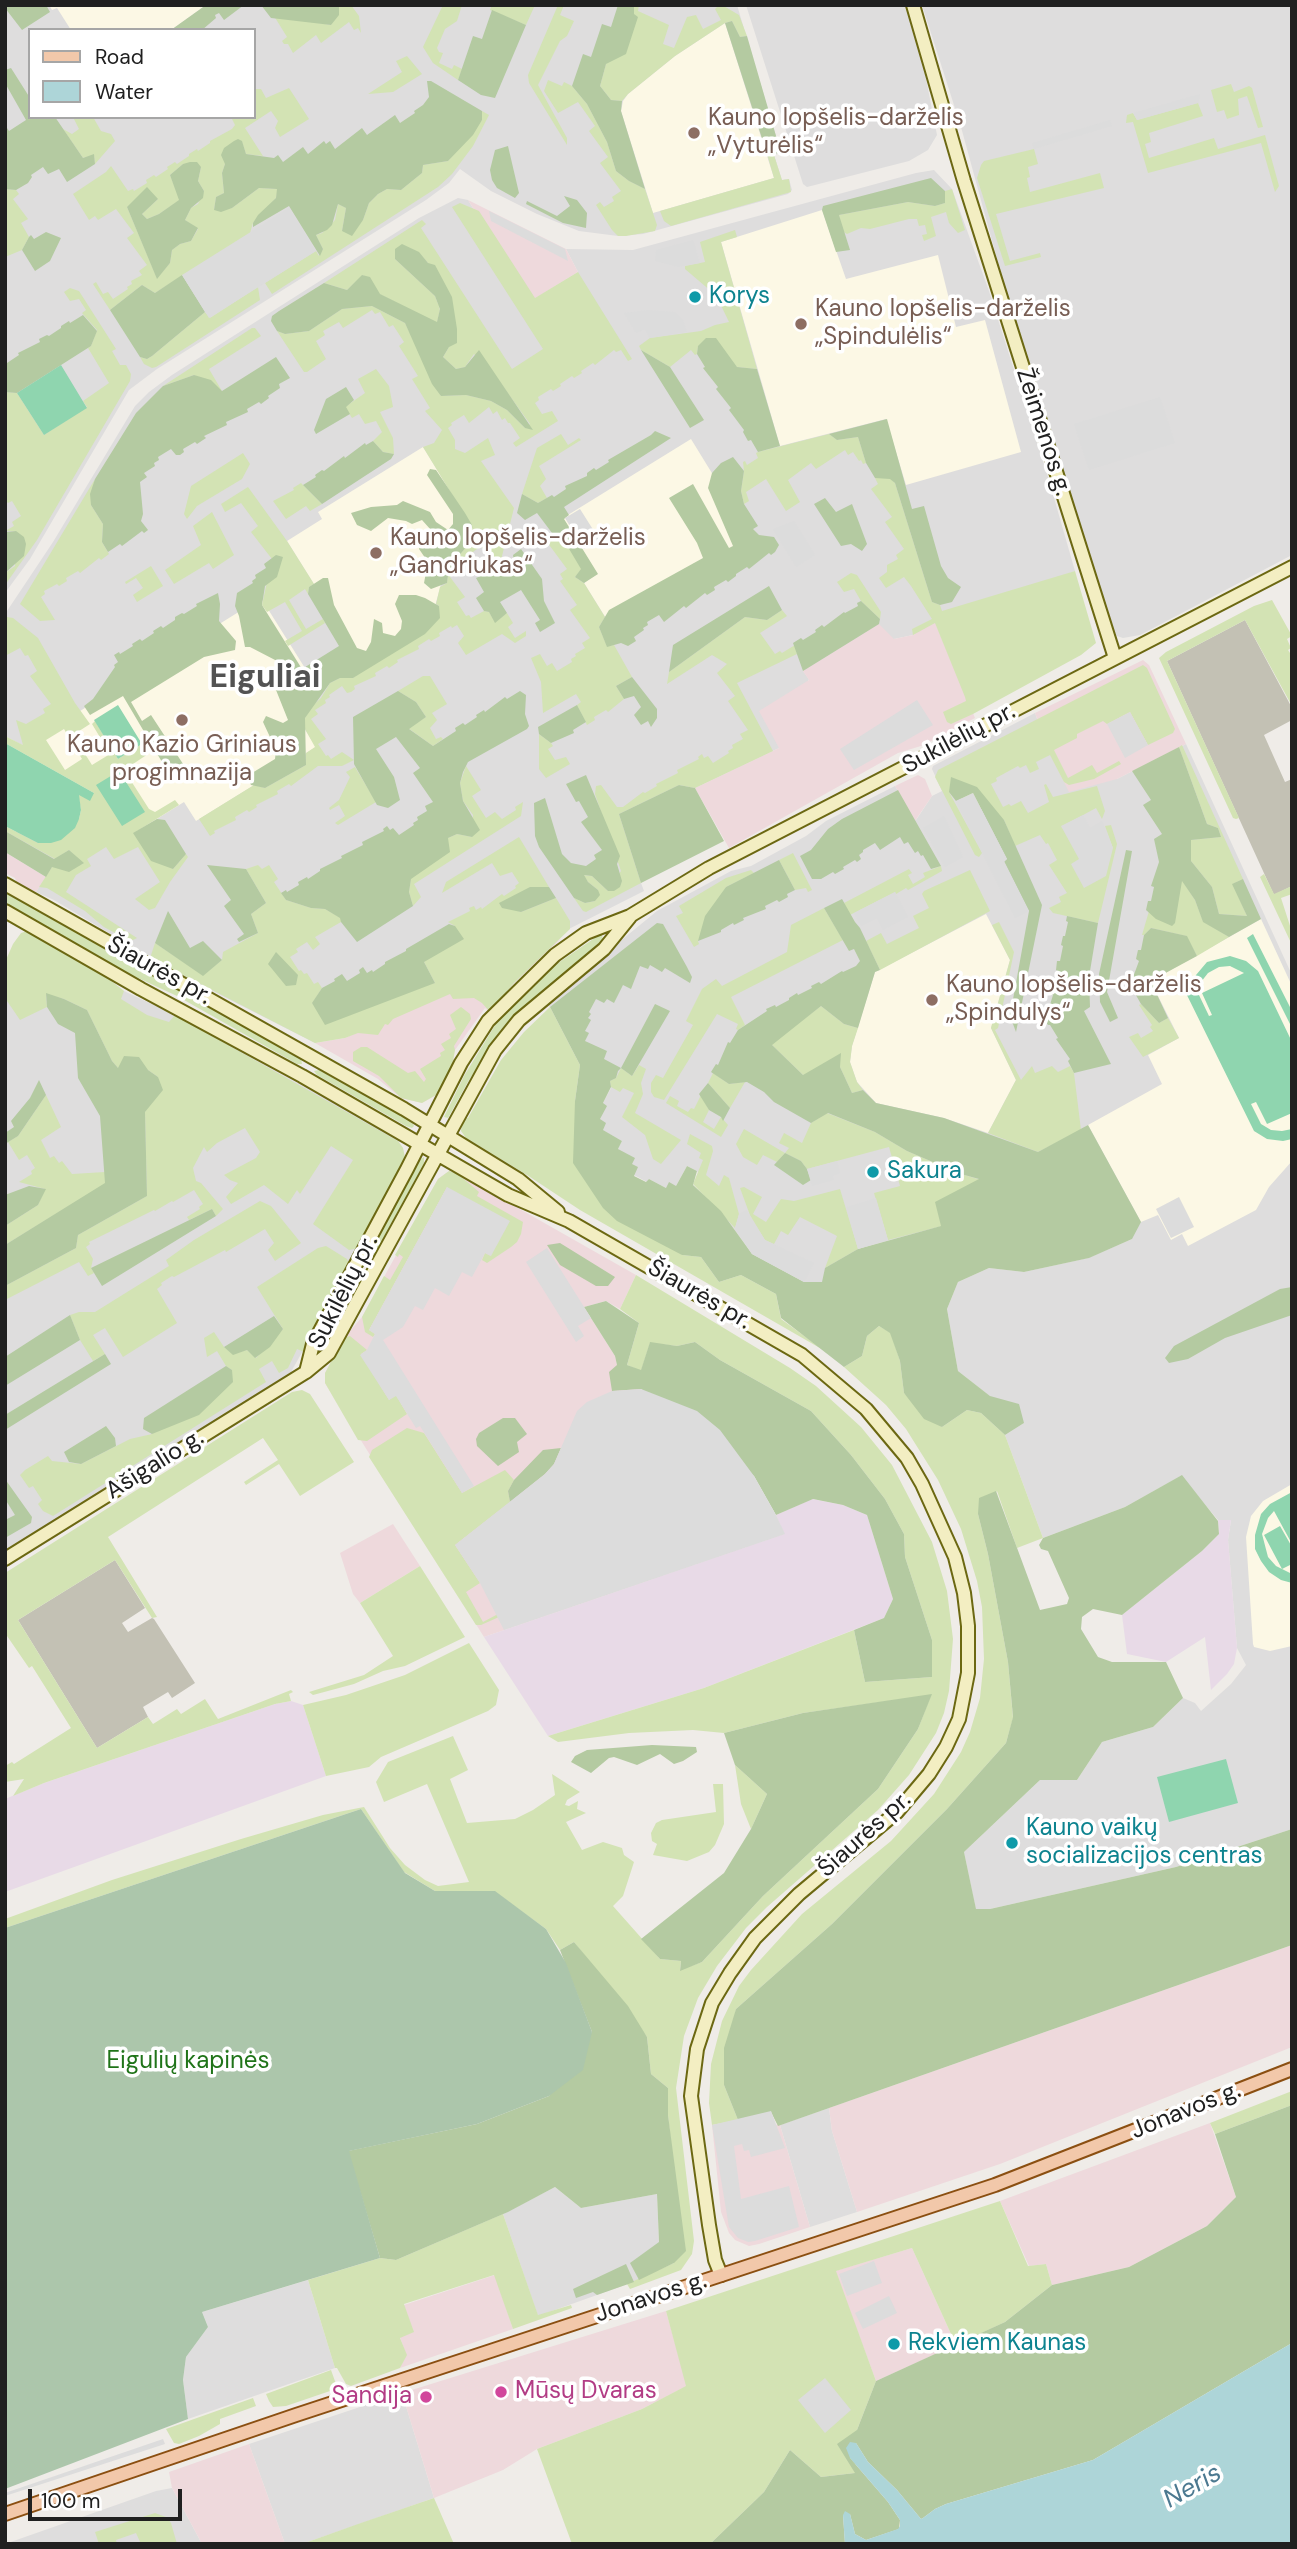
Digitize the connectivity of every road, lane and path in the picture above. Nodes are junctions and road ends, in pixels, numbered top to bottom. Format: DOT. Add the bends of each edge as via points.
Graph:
graph roads {
  1 [pos="913,5"];
  2 [pos="1292,567"];
  3 [pos="1115,658"];
  4 [pos="5,884"];
  5 [pos="5,911"];
  6 [pos="630,916"];
  7 [pos="313,1057"];
  8 [pos="302,1076"];
  9 [pos="429,1126"];
  10 [pos="446,1136"];
  11 [pos="420,1144"];
  12 [pos="437,1155"];
  13 [pos="569,1221"];
  14 [pos="306,1372"];
  15 [pos="5,1559"];
  16 [pos="1292,2069"];
  17 [pos="721,2275"];
  18 [pos="5,2514"];
  1 -- 3 [label="main road, Žeimenos g."];
  2 -- 3 [label="main road, Sukilėlių pr."];
  3 -- 6 [label="main road, Sukilėlių pr." via="700,873"];
  4 -- 7 [label="main road, Šiaurės pr."];
  5 -- 8 [label="main road, Šiaurės pr."];
  6 -- 9 [label="main road, Sukilėlių pr." via="586,933 555,955 503,1005 461,1063"];
  6 -- 10 [label="main road, Sukilėlių pr." via="604,949 519,1020 495,1050"];
  7 -- 8 [label="main road"];
  7 -- 9 [label="main road, Šiaurės pr."];
  8 -- 11 [label="main road, Šiaurės pr."];
  9 -- 10 [label="main road, Šiaurės pr."];
  9 -- 11 [label="main road, Sukilėlių pr."];
  10 -- 12 [label="main road, Sukilėlių pr."];
  10 -- 13 [label="main road, Šiaurės pr." via="518,1179"];
  11 -- 12 [label="main road, Šiaurės pr."];
  11 -- 14 [label="main road, Sukilėlių pr." via="313,1344"];
  12 -- 13 [label="main road, Šiaurės pr." via="508,1195"];
  12 -- 14 [label="main road, Sukilėlių pr." via="329,1353"];
  13 -- 17 [label="main road, Šiaurės pr." via="802,1355 866,1409 907,1458 922,1485 950,1546 964,1593 968,1673 959,1719 946,1747 897,1812 799,1894 755,1938 719,1989 703,2027 691,2096 709,2225"];
  14 -- 15 [label="main road, Ašigalio g."];
  16 -- 17 [label="main road, Jonavos g." via="1019,2176"];
  17 -- 18 [label="main road, Jonavos g."];
}
